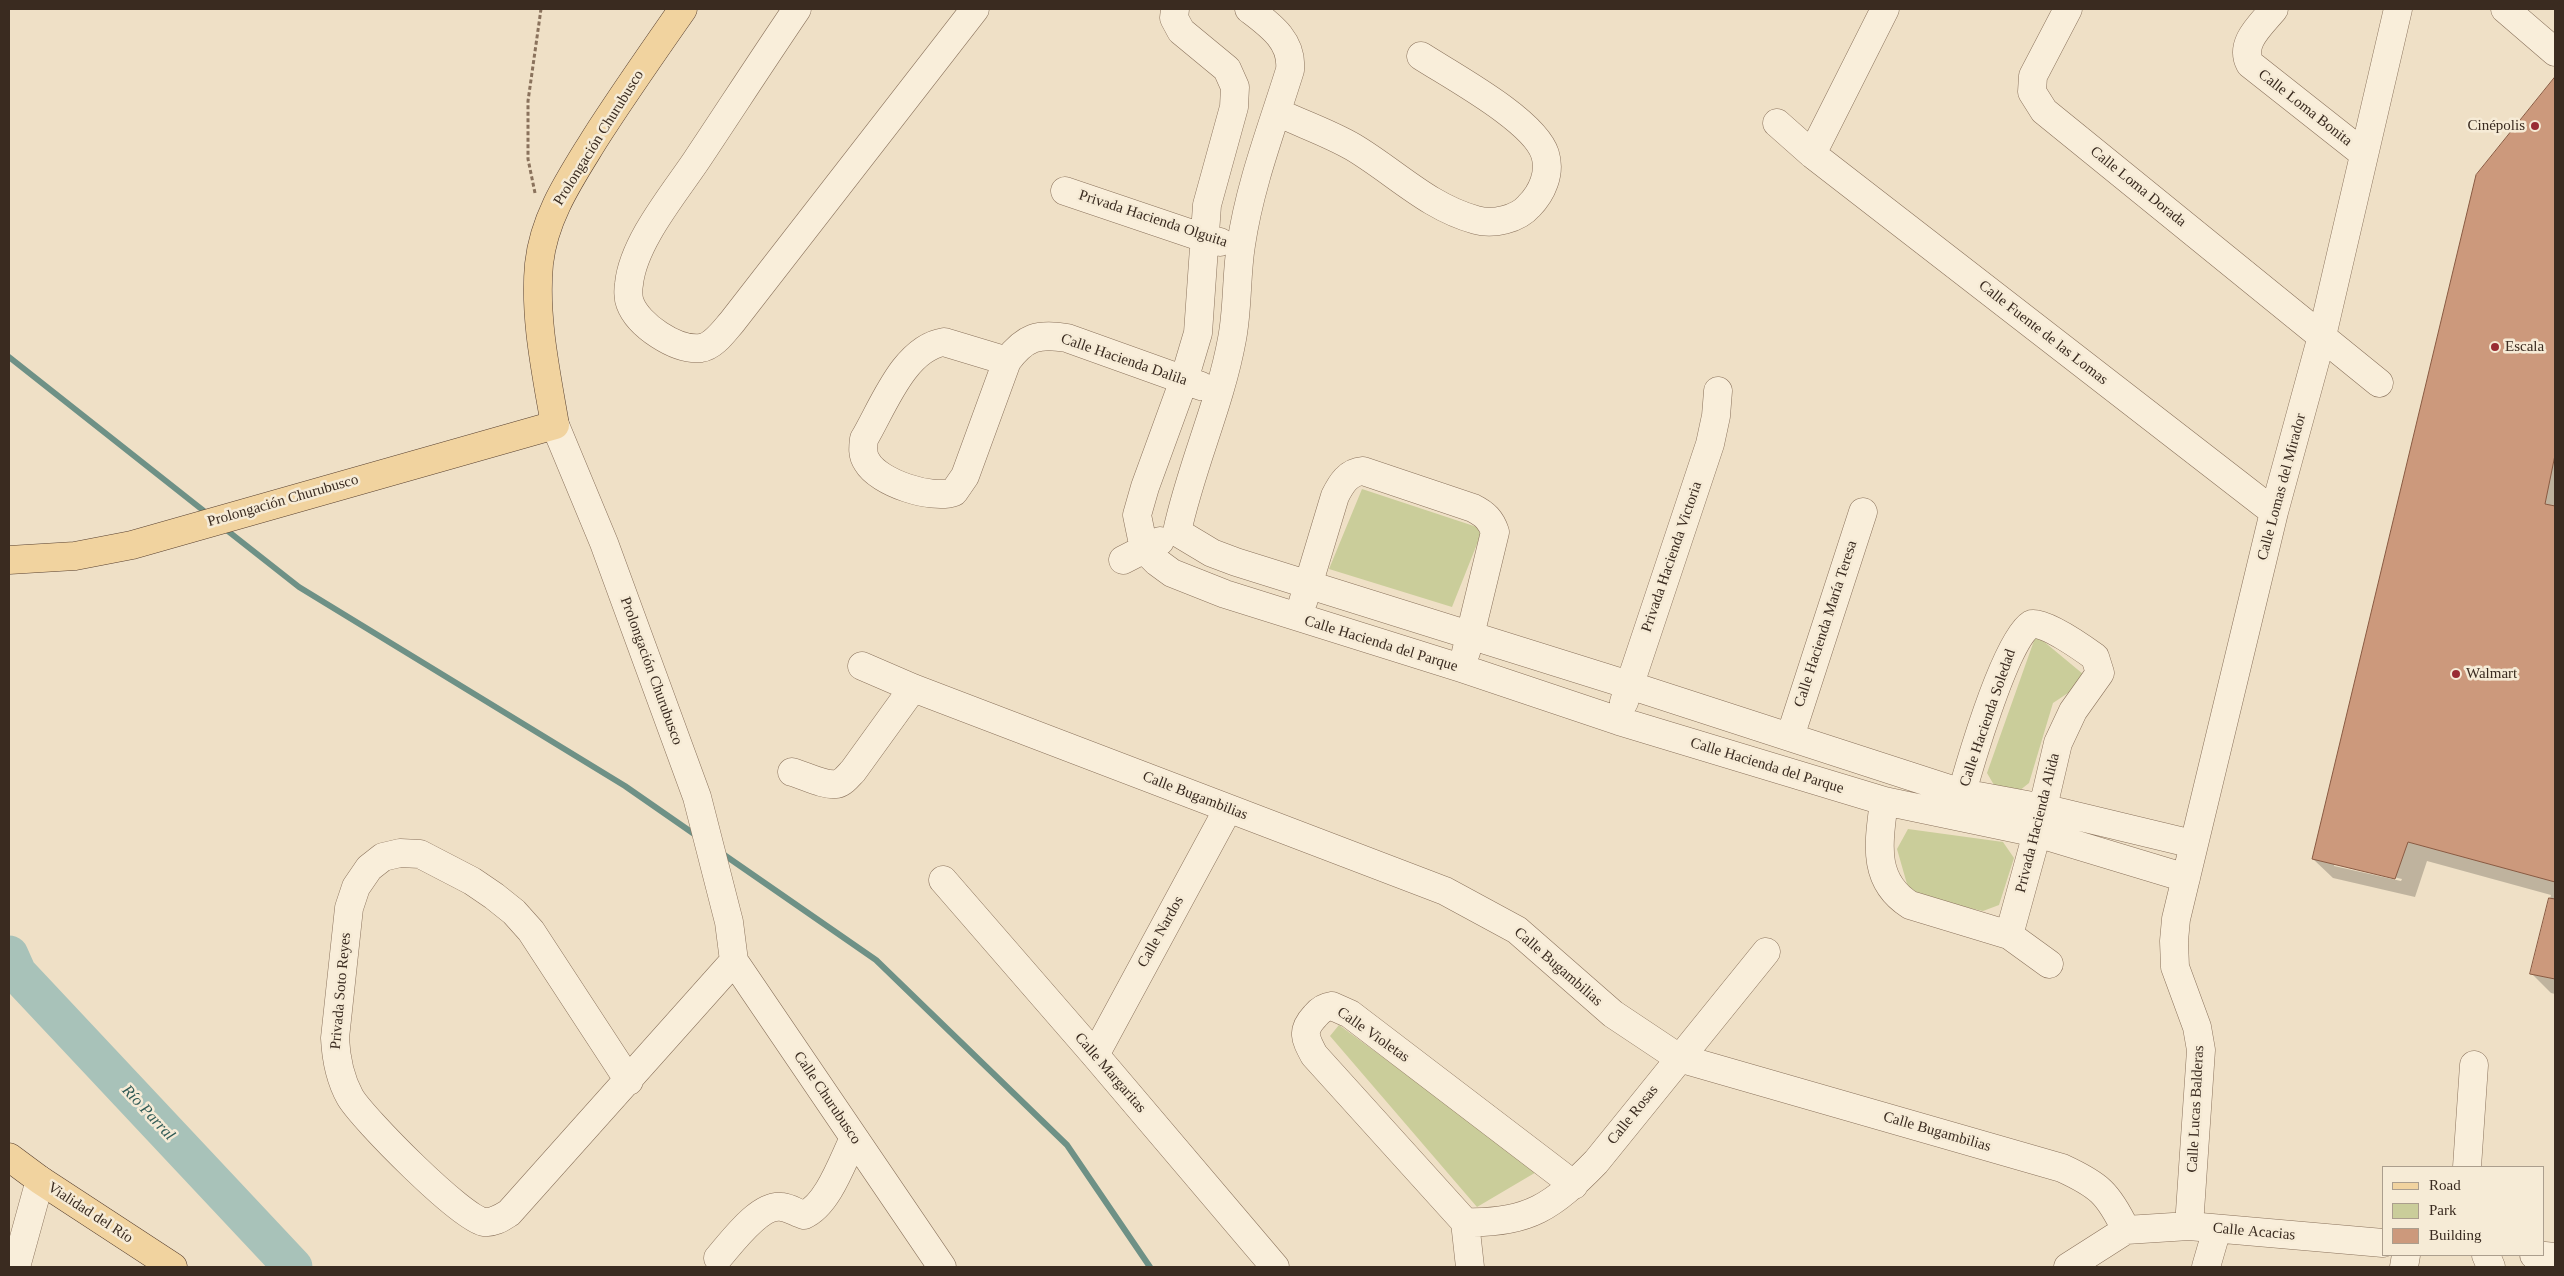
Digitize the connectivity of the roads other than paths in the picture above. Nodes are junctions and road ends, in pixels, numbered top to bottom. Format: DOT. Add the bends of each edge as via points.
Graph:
graph roads {
  1 [pos="683,9"];
  2 [pos="797,9"];
  3 [pos="975,9"];
  4 [pos="1175,9"];
  5 [pos="1249,9"];
  6 [pos="1885,9"];
  7 [pos="2068,9"];
  8 [pos="2274,9"];
  9 [pos="2398,9"];
  10 [pos="2504,9"];
  11 [pos="2555,52"];
  12 [pos="1421,56"];
  13 [pos="1277,112"];
  14 [pos="1777,123"];
  15 [pos="1812,154"];
  16 [pos="2364,154"];
  17 [pos="1065,191"];
  18 [pos="1204,238"];
  19 [pos="1241,246"];
  20 [pos="2322,336"];
  21 [pos="1007,361"];
  22 [pos="1184,380"];
  23 [pos="2379,383"];
  24 [pos="1219,391"];
  25 [pos="1718,391"];
  26 [pos="555,425"];
  27 [pos="1863,512"];
  28 [pos="2274,512"];
  29 [pos="1177,532"];
  30 [pos="1134,555"];
  31 [pos="18,560"];
  32 [pos="1308,584"];
  33 [pos="1298,619"];
  34 [pos="2031,624"];
  35 [pos="1471,635"];
  36 [pos="862,666"];
  37 [pos="1461,668"];
  38 [pos="1629,685"];
  39 [pos="913,688"];
  40 [pos="1619,721"];
  41 [pos="1790,737"];
  42 [pos="792,772"];
  43 [pos="1884,802"];
  44 [pos="1959,805"];
  45 [pos="1228,809"];
  46 [pos="2040,821"];
  47 [pos="2193,844"];
  48 [pos="2186,878"];
  49 [pos="943,880"];
  50 [pos="729,922"];
  51 [pos="2009,935"];
  52 [pos="1766,952"];
  53 [pos="734,961"];
  54 [pos="2049,964"];
  55 [pos="2175,966"];
  56 [pos="1095,1055"];
  57 [pos="1679,1058"];
  58 [pos="2474,1065"];
  59 [pos="629,1081"];
  60 [pos="854,1138"];
  61 [pos="9,1157"];
  62 [pos="2467,1166"];
  63 [pos="40,1180"];
  64 [pos="1574,1185"];
  65 [pos="1465,1222"];
  66 [pos="2189,1226"];
  67 [pos="2217,1229"];
  68 [pos="2126,1230"];
  69 [pos="2382,1243"];
  70 [pos="718,1258"];
  71 [pos="16,1267"];
  72 [pos="173,1267"];
  73 [pos="942,1267"];
  74 [pos="1275,1267"];
  75 [pos="1470,1267"];
  76 [pos="2068,1267"];
  77 [pos="2206,1267"];
  1 -- 26 [label="main road, Prolongación Churubusco" via="572,176 556,204 545,235 538,294"];
  2 -- 3 [label="street" via="656,221 635,263 629,284 629,302 639,318 682,346 701,348 717,339 732,322"];
  4 -- 18 [label="street" via="1174,18 1181,31 1227,69 1235,87 1234,107 1207,205"];
  5 -- 13 [label="street" via="1280,36 1291,58"];
  6 -- 15 [label="street"];
  7 -- 20 [label="street, Calle Loma Dorada" via="2033,76 2032,92 2036,101 2044,111"];
  8 -- 16 [label="street, Calle Loma Bonita" via="2248,42 2246,55 2250,64"];
  9 -- 16 [label="street, Calle Lomas del Mirador"];
  10 -- 11 [label="street"];
  12 -- 13 [label="street" via="1489,99 1537,140 1545,154 1547,174 1538,197 1526,209 1498,221 1478,221 1452,211 1408,187 1352,146"];
  13 -- 19 [label="street" via="1253,186"];
  14 -- 15 [label="street, Calle Fuente de las Lomas"];
  15 -- 28 [label="street, Calle Fuente de las Lomas"];
  16 -- 20 [label="street, Calle Lomas del Mirador"];
  17 -- 18 [label="street, Privada Hacienda Olguita"];
  18 -- 19 [label="street, Privada Hacienda Olguita"];
  18 -- 22 [label="street" via="1198,333"];
  19 -- 24 [label="street" via="1232,338"];
  20 -- 23 [label="street, Calle Loma Dorada"];
  20 -- 28 [label="street, Calle Lomas del Mirador"];
  21 -- 21 [label="street, Calle Hacienda Dalila" via="965,476 954,492 945,496 935,495 890,481 881,477 866,461 864,439 908,363 918,352 944,342"];
  21 -- 22 [label="street, Calle Hacienda Dalila" via="1025,342 1049,335 1067,338"];
  22 -- 24 [label="street, Calle Hacienda Dalila"];
  22 -- 30 [label="street" via="1145,487 1137,515"];
  24 -- 29 [label="street" via="1185,494"];
  25 -- 38 [label="street, Privada Hacienda Victoria" via="1710,444"];
  26 -- 31 [label="main road, Prolongación Churubusco" via="132,545 83,554"];
  26 -- 50 [label="street, Prolongación Churubusco" via="604,543 698,797"];
  27 -- 41 [label="street, Calle Hacienda María Teresa"];
  28 -- 47 [label="street, Calle Lomas del Mirador"];
  29 -- 30 [label="street"];
  29 -- 32 [label="street, Calle Hacienda del Parque" via="1212,553"];
  30 -- 33 [label="street, Calle Hacienda del Parque" via="1193,583"];
  32 -- 33 [label="street"];
  32 -- 35 [label="street, Calle Hacienda del Parque"];
  32 -- 35 [label="street" via="1340,484 1356,472 1363,471 1473,508 1483,512 1491,522 1495,532"];
  33 -- 37 [label="street, Calle Hacienda del Parque"];
  34 -- 44 [label="street, Calle Hacienda Soledad" via="2018,637 2003,668"];
  34 -- 46 [label="street, Privada Hacienda Alida" via="2042,624 2088,652 2095,658 2100,673 2064,726"];
  35 -- 37 [label="street"];
  35 -- 38 [label="street, Calle Hacienda del Parque"];
  36 -- 39 [label="street, Calle Bugambilias"];
  37 -- 40 [label="street, Calle Hacienda del Parque"];
  38 -- 40 [label="street, Privada Hacienda Victoria"];
  38 -- 41 [label="street, Calle Hacienda del Parque"];
  39 -- 42 [label="street" via="844,780 836,784"];
  39 -- 45 [label="street, Calle Bugambilias"];
  40 -- 43 [label="street, Calle Hacienda del Parque"];
  41 -- 44 [label="street, Calle Hacienda del Parque"];
  43 -- 44 [label="street, Calle Hacienda del Parque"];
  43 -- 51 [label="street" via="1880,852 1883,874 1897,897 1910,905"];
  44 -- 46 [label="street, Calle Hacienda del Parque"];
  45 -- 56 [label="street, Calle Nardos"];
  45 -- 57 [label="street, Calle Bugambilias" via="1445,891 1489,913 1517,930 1613,1014"];
  46 -- 47 [label="street, Calle Hacienda del Parque"];
  46 -- 48 [label="street, Calle Hacienda del Parque"];
  46 -- 51 [label="street, Privada Hacienda Alida"];
  47 -- 48 [label="street, Calle Lomas del Mirador"];
  48 -- 55 [label="street, Calle Lomas del Mirador" via="2176,919"];
  49 -- 56 [label="street, Calle Margaritas"];
  50 -- 53 [label="street, Calle Churubusco"];
  51 -- 54 [label="street"];
  52 -- 57 [label="street, Calle Rosas"];
  53 -- 59 [label="street, Privada Soto Reyes"];
  53 -- 60 [label="street, Calle Churubusco"];
  55 -- 66 [label="street, Calle Lucas Balderas" via="2197,1027 2201,1050"];
  56 -- 74 [label="street, Calle Margaritas"];
  57 -- 64 [label="street, Calle Rosas"];
  57 -- 68 [label="street, Calle Bugambilias" via="2062,1168 2102,1190 2116,1208"];
  58 -- 62 [label="street"];
  59 -- 59 [label="street, Privada Soto Reyes" via="531,931 514,912 472,881 420,854 400,853 383,857 369,868 356,887 349,908 335,1038 336,1057 351,1099 449,1201 483,1222 496,1221 509,1214"];
  60 -- 70 [label="street" via="824,1197 810,1212 804,1215 782,1207 771,1207 750,1223"];
  60 -- 73 [label="street, Calle Churubusco"];
  61 -- 63 [label="main road, Vialidad del Río"];
  63 -- 71 [label="street"];
  63 -- 72 [label="main road, Vialidad del Río"];
  64 -- 65 [label="street, Calle Rosas" via="1529,1214 1507,1221"];
  64 -- 65 [label="street, Calle Violetas" via="1350,1014 1332,1006 1320,1010 1307,1025 1306,1034 1314,1055"];
  65 -- 75 [label="street"];
  66 -- 67 [label="street, Calle Acacias"];
  66 -- 68 [label="street, Calle Acacias"];
  67 -- 69 [label="street, Calle Acacias"];
  67 -- 77 [label="street"];
  68 -- 76 [label="street"];
}
